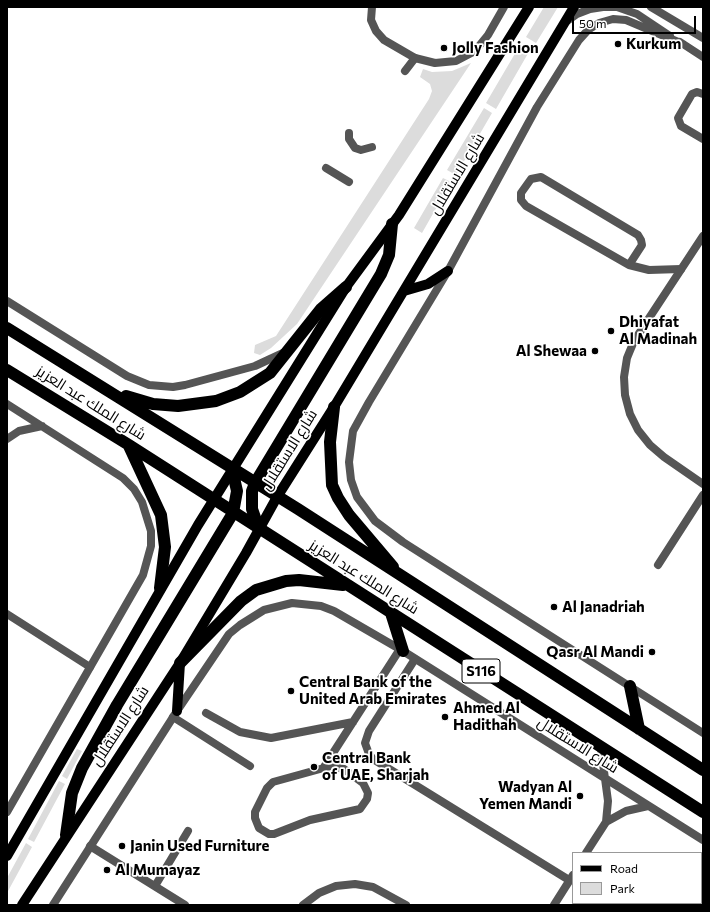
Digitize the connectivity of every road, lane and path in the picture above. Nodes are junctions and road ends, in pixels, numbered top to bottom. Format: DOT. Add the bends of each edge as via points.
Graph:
graph roads {
  1 [pos="372,7"];
  2 [pos="504,7"];
  3 [pos="528,7"];
  4 [pos="574,7"];
  5 [pos="603,7"];
  6 [pos="606,7"];
  7 [pos="651,7"];
  8 [pos="565,23"];
  9 [pos="703,38"];
  10 [pos="683,44"];
  11 [pos="703,57"];
  12 [pos="415,58"];
  13 [pos="405,71"];
  14 [pos="703,94"];
  15 [pos="349,132"];
  16 [pos="703,139"];
  17 [pos="372,147"];
  18 [pos="326,168"];
  19 [pos="349,182"];
  20 [pos="392,224"];
  21 [pos="703,236"];
  22 [pos="629,265"];
  23 [pos="681,269"];
  24 [pos="448,270"];
  25 [pos="346,287"];
  26 [pos="404,291"];
  27 [pos="7,301"];
  28 [pos="7,328"];
  29 [pos="289,350"];
  30 [pos="7,370"];
  31 [pos="104,388"];
  32 [pos="7,404"];
  33 [pos="334,407"];
  34 [pos="42,426"];
  35 [pos="7,440"];
  36 [pos="129,445"];
  37 [pos="232,469"];
  38 [pos="254,483"];
  39 [pos="703,484"];
  40 [pos="703,494"];
  41 [pos="277,497"];
  42 [pos="213,500"];
  43 [pos="233,513"];
  44 [pos="259,530"];
  45 [pos="658,565"];
  46 [pos="403,578"];
  47 [pos="345,585"];
  48 [pos="160,588"];
  49 [pos="391,613"];
  50 [pos="7,614"];
  51 [pos="401,650"];
  52 [pos="415,659"];
  53 [pos="180,663"];
  54 [pos="90,667"];
  55 [pos="630,686"];
  56 [pos="206,713"];
  57 [pos="175,714"];
  58 [pos="353,722"];
  59 [pos="639,729"];
  60 [pos="703,733"];
  61 [pos="601,749"];
  62 [pos="250,766"];
  63 [pos="324,767"];
  64 [pos="703,770"];
  65 [pos="605,780"];
  66 [pos="648,806"];
  67 [pos="7,812"];
  68 [pos="703,812"];
  69 [pos="606,822"];
  70 [pos="188,831"];
  71 [pos="66,835"];
  72 [pos="703,840"];
  73 [pos="90,846"];
  74 [pos="587,852"];
  75 [pos="7,856"];
  76 [pos="571,878"];
  77 [pos="155,886"];
  78 [pos="22,905"];
  79 [pos="53,905"];
  80 [pos="185,905"];
  81 [pos="303,905"];
  82 [pos="406,905"];
  83 [pos="554,905"];
  1 -- 12 [label="street" via="371,20 376,31 384,40"];
  2 -- 12 [label="street" via="488,35 475,51 456,61 435,63"];
  3 -- 20 [label="main road, شارع الاستقلال"];
  4 -- 8 [label="main road, شارع الاستقلال"];
  5 -- 8 [label="street" via="578,14"];
  6 -- 10 [label="street" via="617,7 637,14"];
  7 -- 9 [label="street"];
  8 -- 26 [label="main road, شارع الاستقلال"];
  10 -- 11 [label="street"];
  10 -- 24 [label="street" via="626,20 606,21 588,30 537,107"];
  12 -- 13 [label="street"];
  14 -- 16 [label="street" via="692,94 678,118 681,126"];
  15 -- 17 [label="street" via="349,139 355,148 361,150"];
  18 -- 19 [label="street"];
  20 -- 25 [label="main road, شارع الاستقلال"];
  20 -- 38 [label="highway" via="389,255 381,274"];
  21 -- 23 [label="street"];
  22 -- 22 [label="street" via="642,246 638,235 541,177 531,179 521,193 521,200 526,206"];
  22 -- 23 [label="street" via="649,270"];
  23 -- 39 [label="street" via="634,341 627,358 625,395 630,414 650,445"];
  24 -- 26 [label="main road" via="428,284"];
  24 -- 55 [label="street" via="353,431 349,462 351,480 357,497 375,521 389,532"];
  25 -- 29 [label="highway" via="321,308"];
  25 -- 37 [label="main road, شارع الاستقلال"];
  26 -- 33 [label="main road, شارع الاستقلال"];
  27 -- 29 [label="street" via="127,376 149,385 185,385 255,366"];
  28 -- 31 [label="highway, شارع الملك عبد العزيز"];
  29 -- 31 [label="highway" via="257,383 210,403 178,406 153,404"];
  30 -- 36 [label="highway, شارع الملك عبد العزيز"];
  31 -- 37 [label="highway, شارع الملك عبد العزيز"];
  32 -- 34 [label="street"];
  33 -- 41 [label="main road, شارع الاستقلال"];
  33 -- 46 [label="highway" via="330,442 332,485 361,530"];
  34 -- 35 [label="street" via="19,431"];
  34 -- 54 [label="street" via="123,478 142,502 151,531 151,546 143,575"];
  36 -- 42 [label="highway, شارع الملك عبد العزيز"];
  36 -- 48 [label="highway" via="161,515 165,547"];
  37 -- 38 [label="highway, شارع الملك عبد العزيز"];
  37 -- 42 [label="main road, شارع الاستقلال"];
  37 -- 43 [label="highway" via="237,491"];
  38 -- 41 [label="highway, شارع الملك عبد العزيز"];
  38 -- 44 [label="highway" via="252,509"];
  40 -- 45 [label="street"];
  41 -- 44 [label="main road, شارع الاستقلال"];
  41 -- 46 [label="highway, شارع الملك عبد العزيز / S116"];
  42 -- 43 [label="highway, شارع الملك عبد العزيز"];
  42 -- 48 [label="main road, شارع الاستقلال"];
  43 -- 44 [label="highway, شارع الملك عبد العزيز"];
  43 -- 71 [label="highway" via="114,710 82,768 72,793"];
  44 -- 47 [label="highway, شارع الملك عبد العزيز / S116"];
  44 -- 53 [label="main road, شارع الاستقلال"];
  46 -- 59 [label="highway, شارع الملك عبد العزيز / S116"];
  47 -- 49 [label="highway, شارع الملك عبد العزيز / S116"];
  47 -- 53 [label="highway" via="299,580 256,590 241,601"];
  48 -- 75 [label="main road, شارع الاستقلال"];
  49 -- 51 [label="highway"];
  49 -- 61 [label="highway, شارع الملك عبد العزيز / S116"];
  50 -- 54 [label="street"];
  51 -- 52 [label="street, شارع الاستقلال"];
  51 -- 57 [label="street, شارع الاستقلال" via="321,606 306,603 277,606 251,616 230,634"];
  51 -- 58 [label="street"];
  52 -- 65 [label="street, شارع الاستقلال"];
  52 -- 76 [label="street" via="369,731 365,743 369,754 373,759"];
  53 -- 57 [label="main road"];
  53 -- 71 [label="main road, شارع الاستقلال"];
  54 -- 67 [label="street"];
  55 -- 59 [label="highway"];
  55 -- 60 [label="street"];
  56 -- 58 [label="street" via="240,732 271,738"];
  57 -- 62 [label="street"];
  57 -- 73 [label="street, شارع الاستقلال"];
  58 -- 63 [label="street"];
  59 -- 64 [label="highway, شارع الملك عبد العزيز / S116"];
  61 -- 65 [label="street"];
  61 -- 68 [label="highway, شارع الملك عبد العزيز / S116"];
  63 -- 63 [label="street" via="280,779 270,785 255,812 254,818 259,828 274,834 310,820 360,809 367,799 363,783 344,769"];
  65 -- 66 [label="street, شارع الاستقلال"];
  65 -- 69 [label="street" via="608,801"];
  66 -- 69 [label="street" via="626,811"];
  66 -- 72 [label="street"];
  69 -- 74 [label="street"];
  70 -- 77 [label="street"];
  71 -- 78 [label="main road, شارع الاستقلال"];
  73 -- 77 [label="street"];
  73 -- 79 [label="street, شارع الاستقلال"];
  76 -- 83 [label="street"];
  77 -- 80 [label="street"];
  81 -- 82 [label="street" via="319,893 336,886 355,884 373,887"];
}
